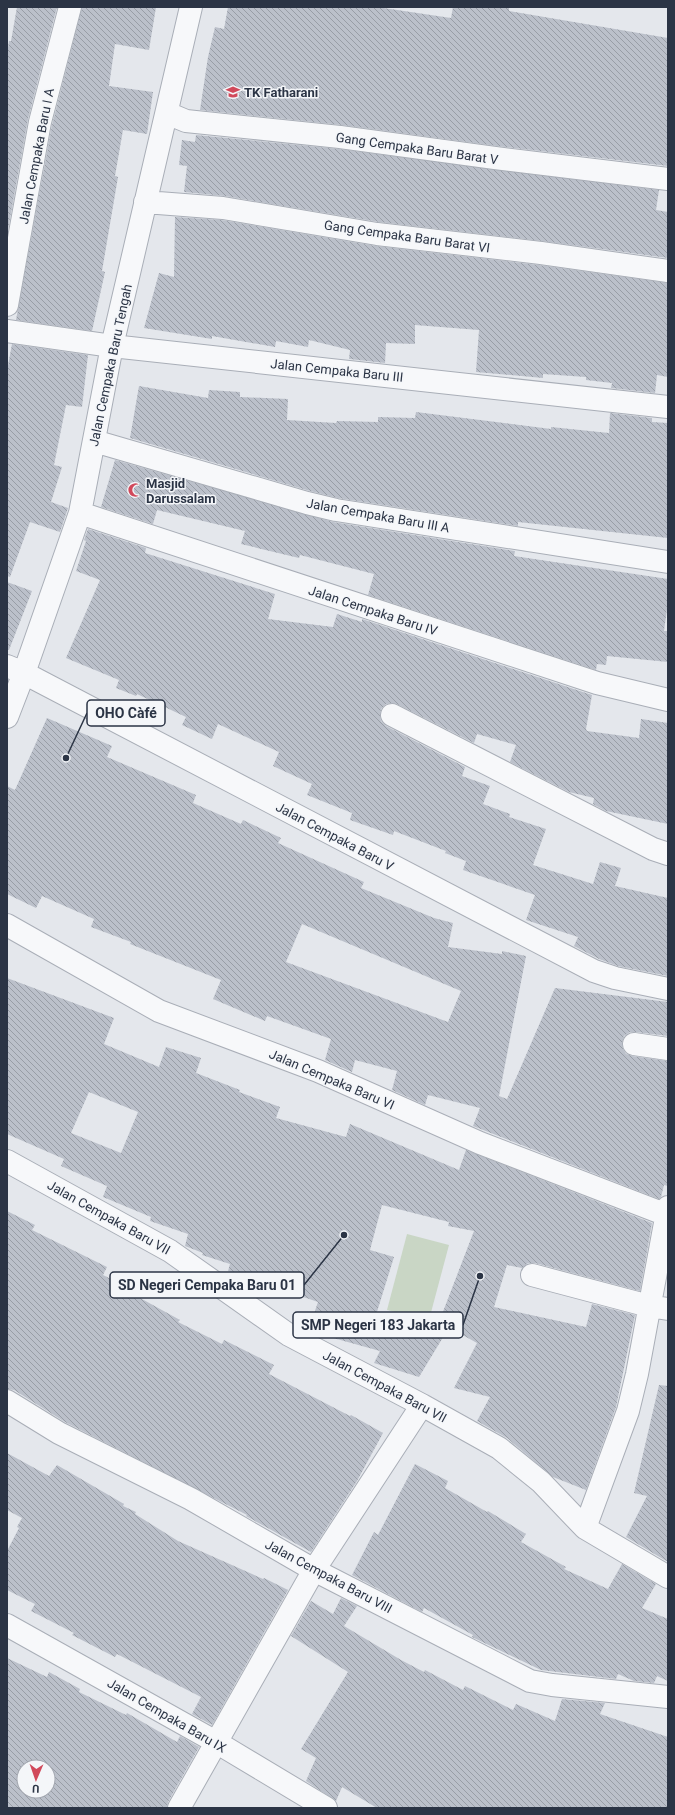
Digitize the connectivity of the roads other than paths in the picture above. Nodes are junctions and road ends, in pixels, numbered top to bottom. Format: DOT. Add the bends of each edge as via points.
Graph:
graph roads {
  1 [pos="70,7"];
  2 [pos="191,7"];
  3 [pos="167,112"];
  4 [pos="668,179"];
  5 [pos="145,202"];
  6 [pos="668,271"];
  7 [pos="7,305"];
  8 [pos="7,331"];
  9 [pos="112,346"];
  10 [pos="668,407"];
  11 [pos="94,441"];
  12 [pos="80,513"];
  13 [pos="668,562"];
  14 [pos="16,669"];
  15 [pos="668,700"];
  16 [pos="392,715"];
  17 [pos="7,717"];
  18 [pos="668,854"];
  19 [pos="7,924"];
  20 [pos="668,989"];
  21 [pos="634,1044"];
  22 [pos="668,1049"];
  23 [pos="7,1161"];
  24 [pos="667,1211"];
  25 [pos="532,1275"];
  26 [pos="659,1307"];
  27 [pos="7,1401"];
  28 [pos="422,1405"];
  29 [pos="585,1528"];
  30 [pos="314,1570"];
  31 [pos="668,1577"];
  32 [pos="7,1625"];
  33 [pos="668,1697"];
  34 [pos="216,1742"];
  35 [pos="179,1808"];
  36 [pos="326,1808"];
  1 -- 7 [label="street, Jalan Cempaka Baru I A" via="40,122"];
  2 -- 3 [label="street, Jalan Cempaka Baru Tengah"];
  3 -- 4 [label="street, Gang Cempaka Baru Barat V" via="186,121 340,137"];
  3 -- 5 [label="street, Jalan Cempaka Baru Tengah"];
  5 -- 6 [label="street, Gang Cempaka Baru Barat VI" via="223,208 376,234"];
  5 -- 9 [label="street, Jalan Cempaka Baru Tengah"];
  8 -- 9 [label="street, Jalan Cempaka Baru III"];
  9 -- 10 [label="street, Jalan Cempaka Baru III"];
  9 -- 11 [label="street, Jalan Cempaka Baru Tengah"];
  11 -- 12 [label="street, Jalan Cempaka Baru Tengah"];
  11 -- 13 [label="street, Jalan Cempaka Baru III A" via="336,510"];
  12 -- 14 [label="street, Jalan Cempaka Baru Tengah"];
  12 -- 15 [label="street, Jalan Cempaka Baru IV" via="596,683"];
  14 -- 17 [label="street, Jalan Cempaka Baru Tengah"];
  14 -- 20 [label="street, Jalan Cempaka Baru V" via="594,971"];
  16 -- 18 [label="street" via="653,849"];
  19 -- 24 [label="street, Jalan Cempaka Baru VI" via="159,1011 318,1072 480,1144"];
  21 -- 22 [label="street"];
  23 -- 28 [label="street, Jalan Cempaka Baru VII" via="170,1251 289,1335"];
  24 -- 26 [label="street"];
  25 -- 26 [label="street"];
  26 -- 29 [label="street" via="628,1411"];
  27 -- 30 [label="street, Jalan Cempaka Baru VIII" via="59,1433 191,1499"];
  28 -- 29 [label="street, Jalan Cempaka Baru VII" via="499,1448 542,1482"];
  28 -- 30 [label="street"];
  29 -- 31 [label="street, Jalan Cempaka Baru VII"];
  30 -- 33 [label="street, Jalan Cempaka Baru VIII" via="530,1681"];
  30 -- 34 [label="street"];
  32 -- 34 [label="street, Jalan Cempaka Baru IX"];
  34 -- 35 [label="street"];
  34 -- 36 [label="street, Jalan Cempaka Baru IX"];
}
